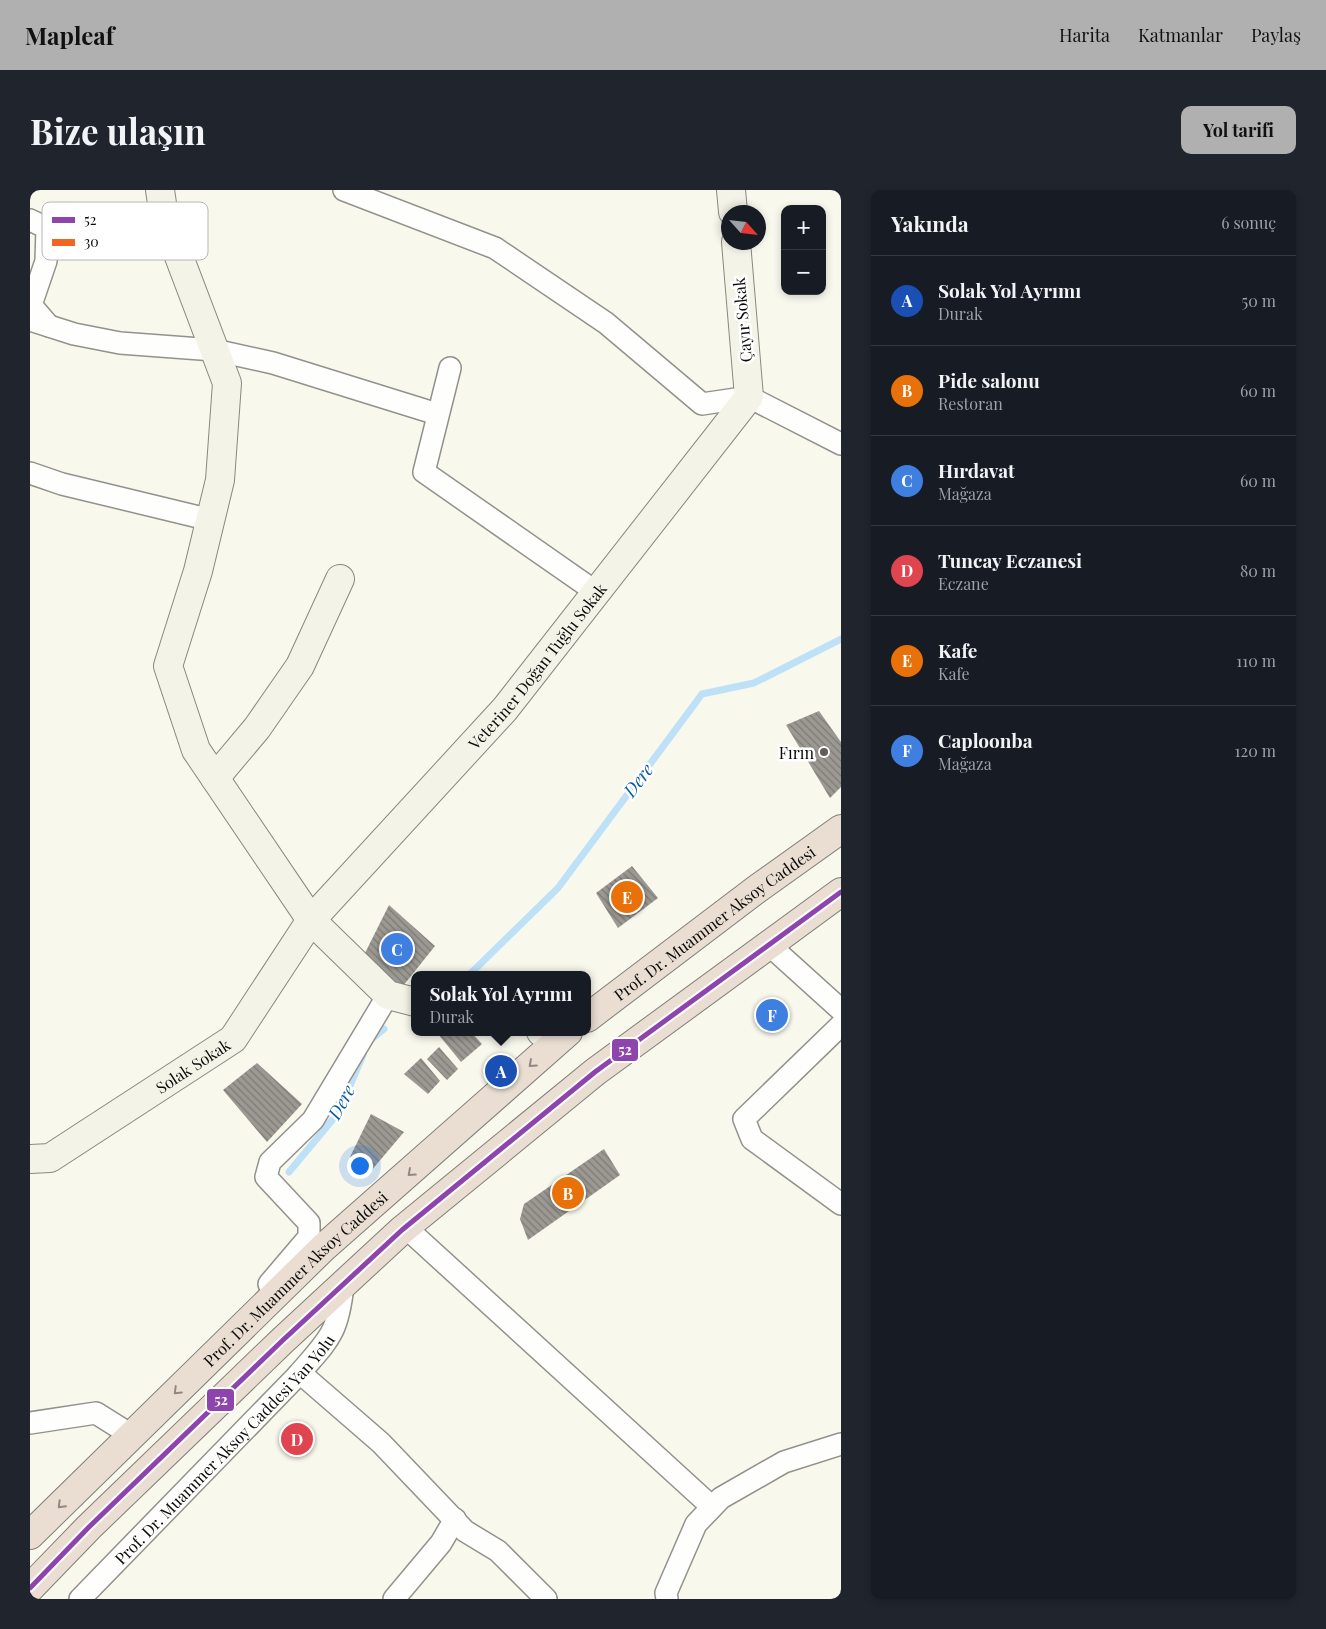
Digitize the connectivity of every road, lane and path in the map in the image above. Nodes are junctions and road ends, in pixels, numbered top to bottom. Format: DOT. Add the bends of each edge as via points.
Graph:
graph roads {
  1 [pos="344,190"];
  2 [pos="731,190"];
  3 [pos="732,205"];
  4 [pos="30,220"];
  5 [pos="42,226"];
  6 [pos="737,250"];
  7 [pos="46,260"];
  8 [pos="180,260"];
  9 [pos="40,323"];
  10 [pos="214,350"];
  11 [pos="450,368"];
  12 [pos="748,397"];
  13 [pos="437,414"];
  14 [pos="841,444"];
  15 [pos="30,473"];
  16 [pos="210,520"];
  17 [pos="340,579"];
  18 [pos="596,592"];
  19 [pos="215,778"];
  20 [pos="841,829"];
  21 [pos="841,892"];
  22 [pos="311,920"];
  23 [pos="768,944"];
  24 [pos="388,995"];
  25 [pos="411,1001"];
  26 [pos="841,1010"];
  27 [pos="591,1015"];
  28 [pos="841,1025"];
  29 [pos="555,1036"];
  30 [pos="30,1160"];
  31 [pos="841,1204"];
  32 [pos="431,1207"];
  33 [pos="414,1235"];
  34 [pos="347,1282"];
  35 [pos="208,1361"];
  36 [pos="298,1375"];
  37 [pos="30,1423"];
  38 [pos="131,1435"];
  39 [pos="841,1444"];
  40 [pos="712,1507"];
  41 [pos="455,1518"];
  42 [pos="30,1535"];
  43 [pos="30,1588"];
  44 [pos="80,1599"];
  45 [pos="394,1599"];
  46 [pos="546,1599"];
  47 [pos="667,1599"];
  1 -- 12 [label="street" via="495,248 606,323 702,404"];
  2 -- 3 [label="street"];
  4 -- 5 [label="street"];
  6 -- 12 [label="street, Çayır Sokak"];
  7 -- 9 [label="street" via="31,305"];
  8 -- 10 [label="street"];
  9 -- 10 [label="street" via="120,343"];
  10 -- 13 [label="street" via="273,363"];
  10 -- 16 [label="street" via="227,383 220,480"];
  11 -- 13 [label="street"];
  12 -- 14 [label="street"];
  12 -- 18 [label="street, Veteriner Doğan Tuğlu Sokak"];
  13 -- 18 [label="street" via="424,472"];
  15 -- 16 [label="street" via="62,484"];
  16 -- 19 [label="street" via="168,666 196,750"];
  17 -- 19 [label="street" via="300,666 257,728"];
  18 -- 22 [label="street, Veteriner Doğan Tuğlu Sokak" via="505,709"];
  19 -- 22 [label="street"];
  20 -- 27 [label="highway, Prof. Dr. Muammer Aksoy Caddesi" via="757,888"];
  21 -- 23 [label="highway"];
  22 -- 24 [label="street"];
  22 -- 30 [label="street, Solak Sokak" via="233,1039 50,1158"];
  23 -- 26 [label="street"];
  23 -- 32 [label="highway" via="595,1072"];
  24 -- 25 [label="street"];
  24 -- 35 [label="street" via="313,1120 270,1162 266,1176 309,1223 309,1237 253,1301"];
  28 -- 31 [label="street" via="744,1119 752,1139"];
  29 -- 35 [label="highway, Prof. Dr. Muammer Aksoy Caddesi, one-way" via="396,1187 323,1248"];
  32 -- 33 [label="highway" via="428,1218"];
  32 -- 34 [label="highway"];
  33 -- 34 [label="highway" via="377,1269"];
  33 -- 40 [label="street"];
  34 -- 36 [label="street, Prof. Dr. Muammer Aksoy Caddesi Yan Yolu" via="332,1333"];
  34 -- 43 [label="highway" via="89,1527"];
  35 -- 38 [label="highway, Prof. Dr. Muammer Aksoy Caddesi, one-way"];
  36 -- 41 [label="street" via="306,1378 381,1443"];
  36 -- 44 [label="street, Prof. Dr. Muammer Aksoy Caddesi Yan Yolu"];
  37 -- 38 [label="street" via="96,1413"];
  38 -- 42 [label="highway, Prof. Dr. Muammer Aksoy Caddesi, one-way"];
  39 -- 40 [label="street" via="784,1462 721,1498"];
  40 -- 47 [label="street" via="696,1524 666,1593"];
  41 -- 45 [label="street" via="441,1543"];
  41 -- 46 [label="street" via="465,1531 498,1551"];
}
